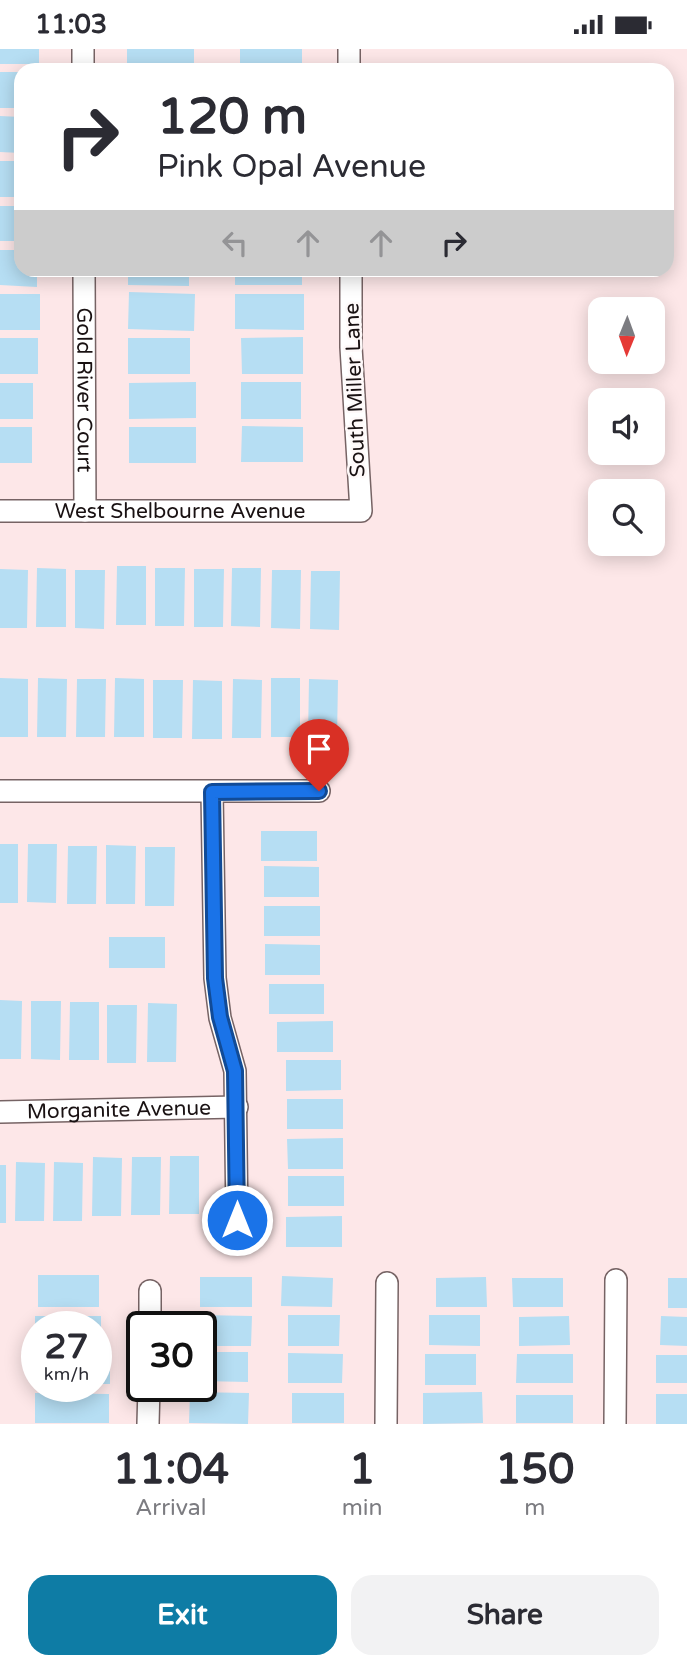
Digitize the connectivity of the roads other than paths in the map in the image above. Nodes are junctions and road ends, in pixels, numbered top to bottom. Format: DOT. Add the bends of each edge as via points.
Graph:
graph roads {
  1 [pos="84,277"];
  2 [pos="351,277"];
  3 [pos="0,511"];
  4 [pos="85,511"];
  5 [pos="361,511"];
  6 [pos="319,791"];
  7 [pos="0,792"];
  8 [pos="212,792"];
  9 [pos="237,1107"];
  10 [pos="0,1112"];
  11 [pos="237,1220"];
  12 [pos="616,1280"];
  13 [pos="387,1283"];
  14 [pos="150,1291"];
  15 [pos="150,1311"];
  16 [pos="149,1402"];
  17 [pos="148,1424"];
  18 [pos="386,1424"];
  19 [pos="615,1424"];
  1 -- 4 [label="street, Gold River Court"];
  2 -- 5 [label="street, South Miller Lane"];
  3 -- 4 [label="street, West Shelbourne Avenue"];
  4 -- 5 [label="street, West Shelbourne Avenue"];
  6 -- 8 [label="street"];
  7 -- 8 [label="street"];
  8 -- 9 [label="street" via="215,978 235,1071"];
  9 -- 10 [label="street, Morganite Avenue"];
  9 -- 11 [label="street"];
  12 -- 19 [label="street"];
  13 -- 18 [label="street"];
  14 -- 15 [label="street"];
  16 -- 17 [label="street"];
}
